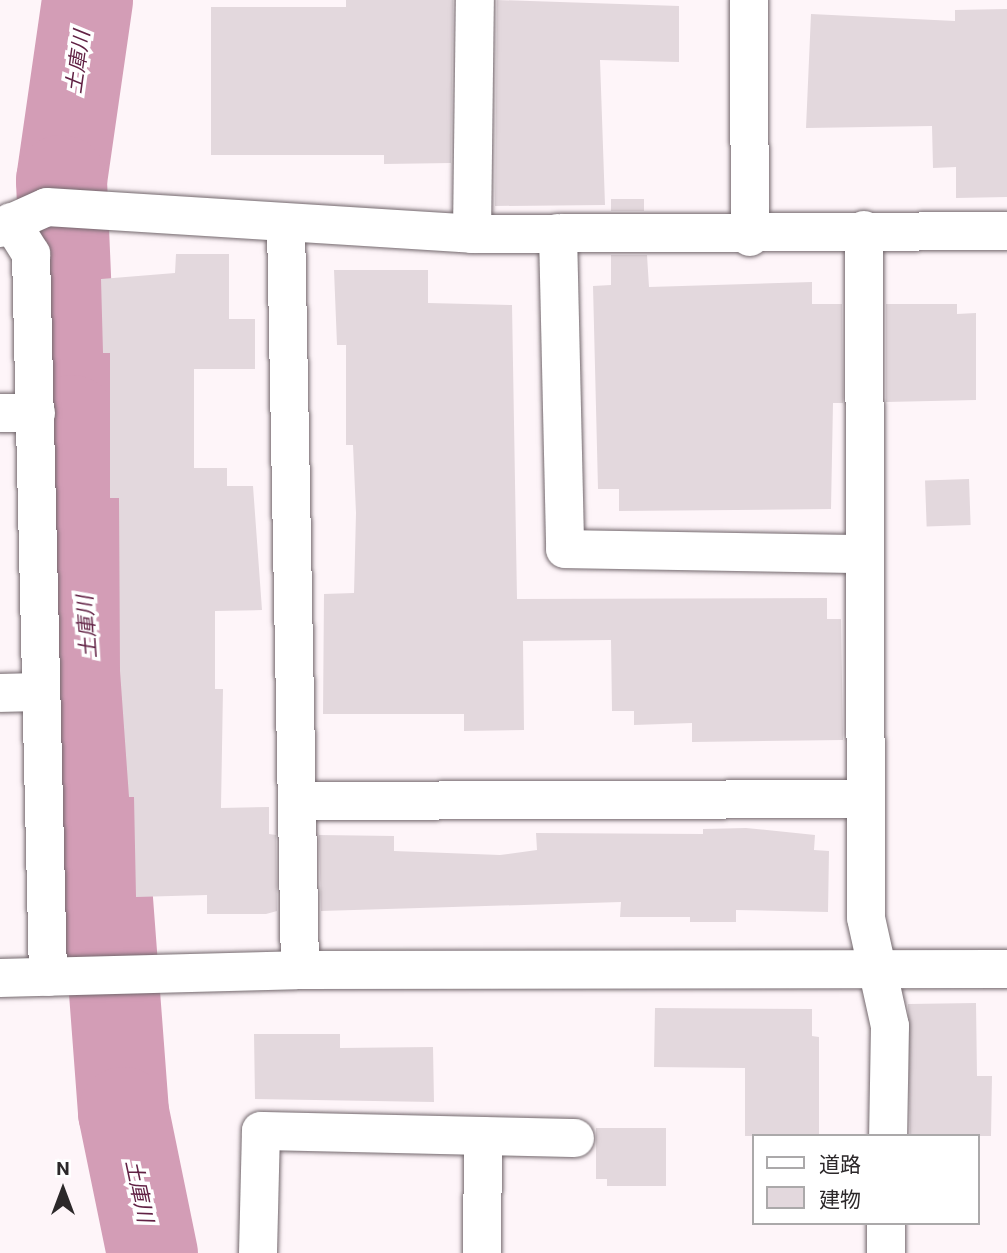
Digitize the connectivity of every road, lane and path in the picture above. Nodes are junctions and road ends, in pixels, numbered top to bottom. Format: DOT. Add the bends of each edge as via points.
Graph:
graph roads {
  1 [pos="475,0"];
  2 [pos="749,0"];
  3 [pos="6,225"];
  4 [pos="269,225"];
  5 [pos="864,230"];
  6 [pos="1007,231"];
  7 [pos="558,233"];
  8 [pos="472,234"];
  9 [pos="750,237"];
  10 [pos="18,413"];
  11 [pos="864,554"];
  12 [pos="40,692"];
  13 [pos="0,693"];
  14 [pos="863,799"];
  15 [pos="297,801"];
  16 [pos="298,970"];
  17 [pos="1007,970"];
  18 [pos="882,972"];
  19 [pos="0,978"];
  20 [pos="50,978"];
  21 [pos="888,1134"];
  22 [pos="483,1136"];
  23 [pos="575,1138"];
  24 [pos="886,1225"];
  25 [pos="258,1253"];
  26 [pos="482,1253"];
  27 [pos="886,1253"];
  1 -- 8 [label="street"];
  2 -- 9 [label="street"];
  3 -- 4 [label="street" via="47,207"];
  3 -- 10 [label="street" via="31,254"];
  4 -- 8 [label="street"];
  4 -- 15 [label="street"];
  5 -- 6 [label="street"];
  5 -- 9 [label="street"];
  5 -- 11 [label="street"];
  7 -- 8 [label="street"];
  7 -- 9 [label="street"];
  7 -- 11 [label="street" via="565,549"];
  10 -- 12 [label="street"];
  11 -- 14 [label="street"];
  12 -- 13 [label="street"];
  12 -- 20 [label="street"];
  14 -- 15 [label="street"];
  14 -- 18 [label="street" via="866,918"];
  15 -- 16 [label="street"];
  16 -- 18 [label="street"];
  16 -- 20 [label="street"];
  17 -- 18 [label="street"];
  18 -- 21 [label="street" via="890,1026"];
  19 -- 20 [label="street"];
  22 -- 23 [label="street"];
  22 -- 25 [label="street" via="261,1130"];
  22 -- 26 [label="street"];
  24 -- 27 [label="street"];
}
